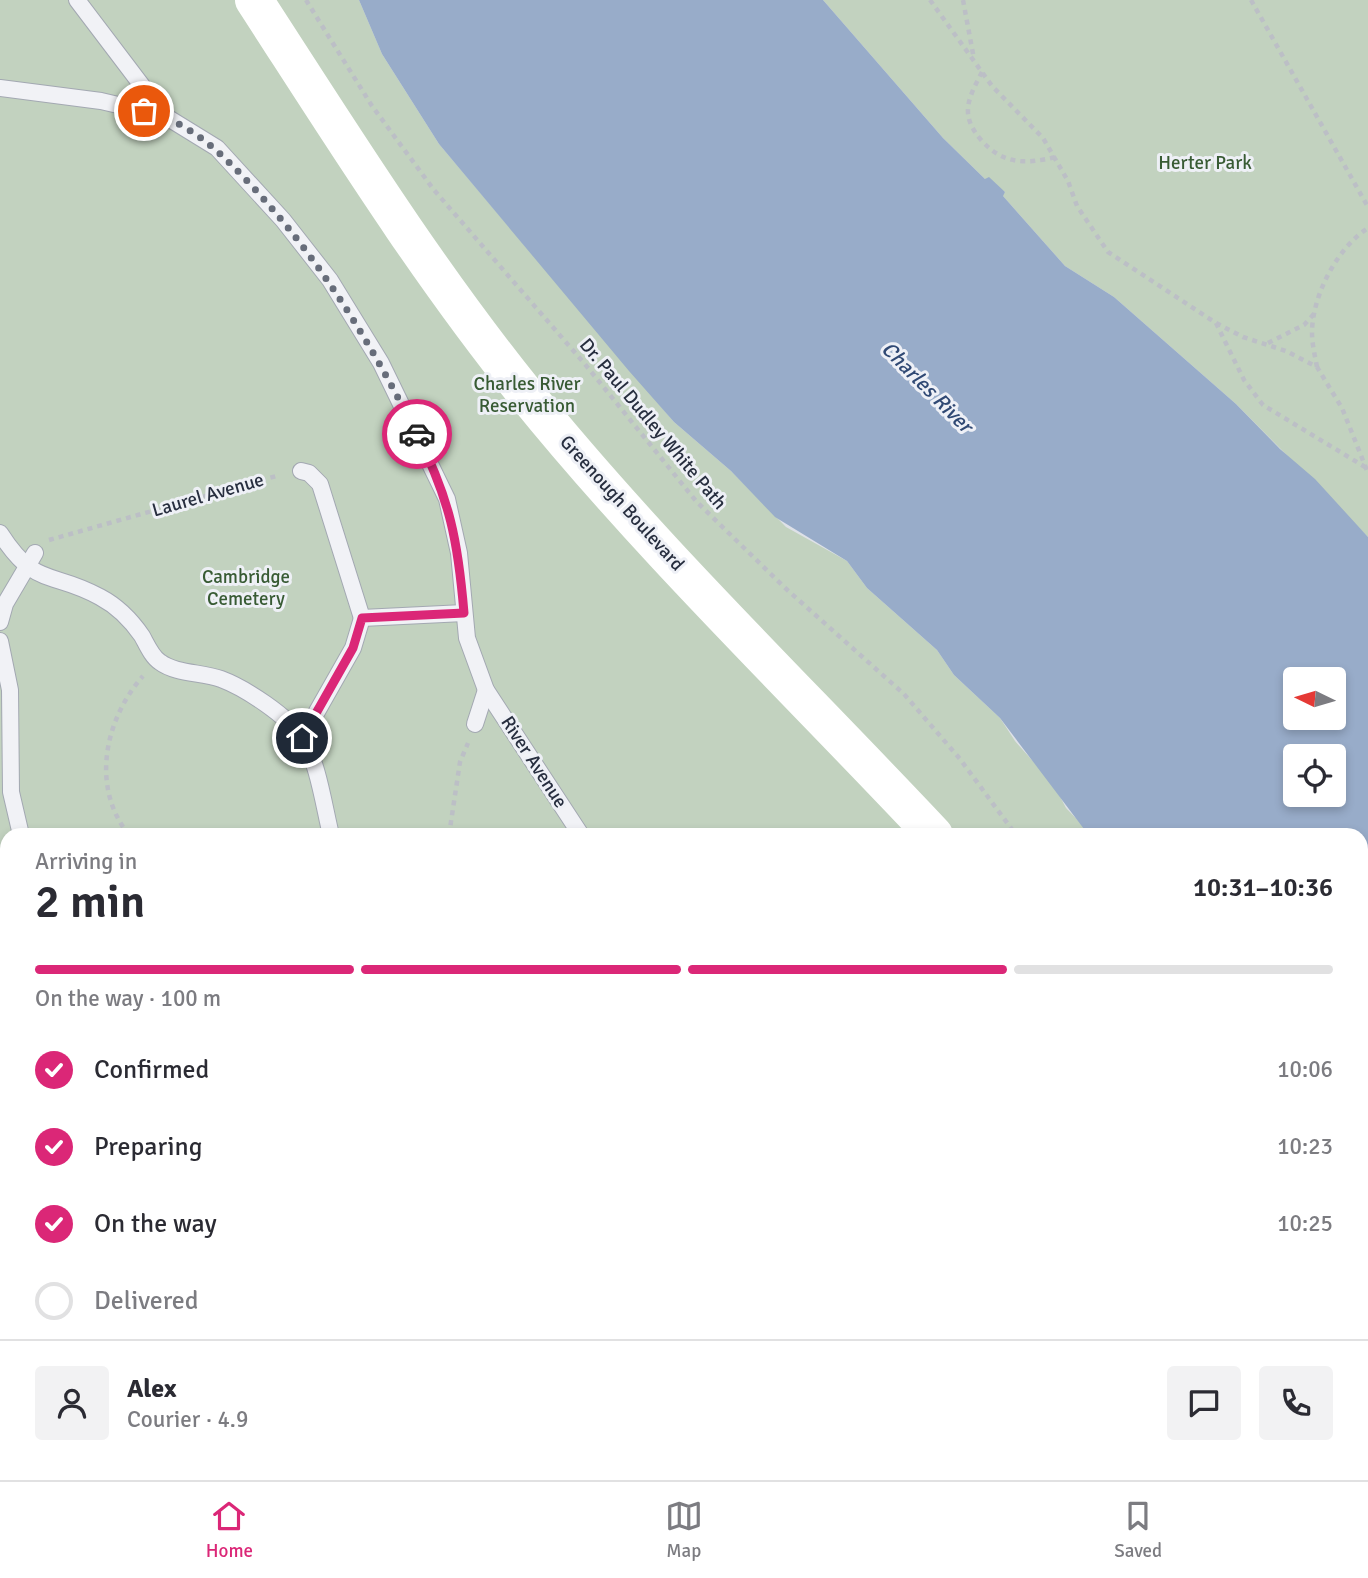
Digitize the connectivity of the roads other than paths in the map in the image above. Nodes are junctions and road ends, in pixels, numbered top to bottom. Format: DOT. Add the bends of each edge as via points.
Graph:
graph roads {
  1 [pos="77,0"];
  2 [pos="254,0"];
  3 [pos="0,88"];
  4 [pos="166,116"];
  5 [pos="301,471"];
  6 [pos="0,533"];
  7 [pos="35,553"];
  8 [pos="26,568"];
  9 [pos="464,613"];
  10 [pos="362,618"];
  11 [pos="0,622"];
  12 [pos="0,641"];
  13 [pos="486,690"];
  14 [pos="475,724"];
  15 [pos="302,738"];
  16 [pos="19,828"];
  17 [pos="329,828"];
  18 [pos="576,828"];
  19 [pos="927,828"];
  1 -- 4 [label="lane"];
  2 -- 19 [label="main road, Greenough Boulevard" via="407,233 526,393 615,498"];
  3 -- 4 [label="lane, River Avenue" via="102,101"];
  4 -- 9 [label="lane, River Avenue" via="216,148 283,220 330,280 381,363 447,499 459,553"];
  5 -- 10 [label="lane" via="320,484"];
  6 -- 8 [label="lane"];
  7 -- 8 [label="lane"];
  8 -- 11 [label="lane"];
  8 -- 15 [label="lane" via="110,602 132,623 157,661 239,686"];
  9 -- 10 [label="lane"];
  9 -- 13 [label="lane, River Avenue" via="467,638"];
  10 -- 15 [label="lane" via="353,648"];
  12 -- 16 [label="lane" via="10,690 11,792"];
  13 -- 14 [label="lane, River Avenue"];
  13 -- 18 [label="lane, River Avenue"];
  15 -- 17 [label="lane"];
}
